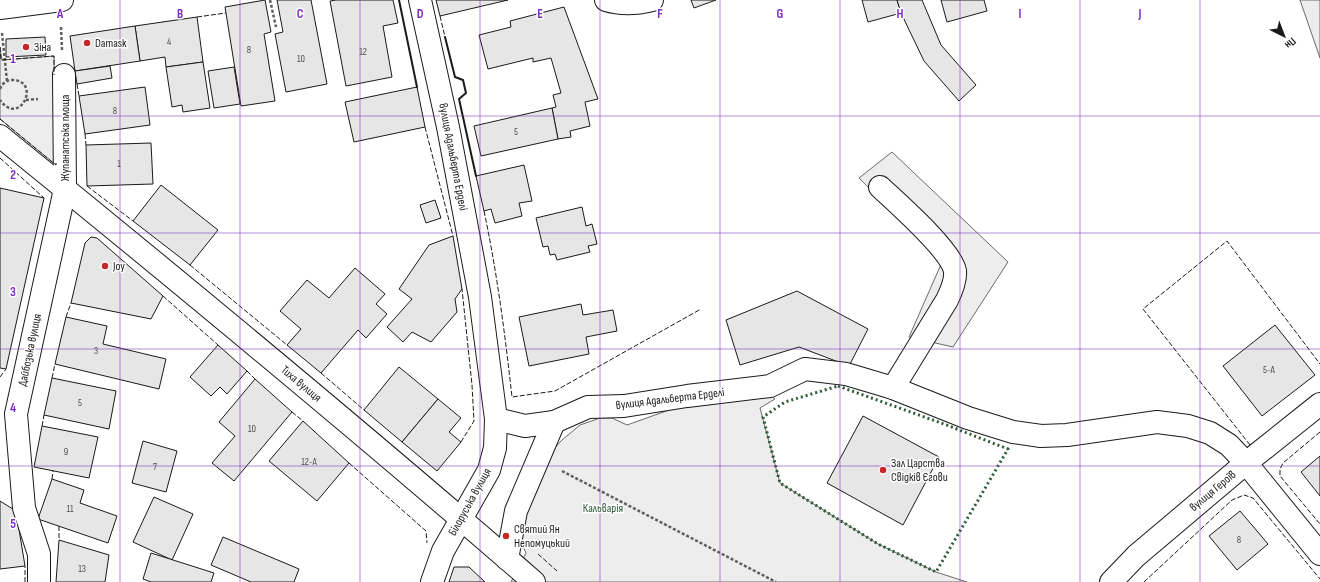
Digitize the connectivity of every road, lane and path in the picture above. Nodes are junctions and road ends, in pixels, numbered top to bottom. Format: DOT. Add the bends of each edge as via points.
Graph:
graph roads {
  1 [pos="62,0"];
  2 [pos="270,0"];
  3 [pos="420,0"];
  4 [pos="606,0"];
  5 [pos="652,0"];
  6 [pos="0,8"];
  7 [pos="61,24"];
  8 [pos="276,27"];
  9 [pos="2,35"];
  10 [pos="62,45"];
  11 [pos="64,75"];
  12 [pos="7,81"];
  13 [pos="0,89"];
  14 [pos="0,100"];
  15 [pos="0,136"];
  16 [pos="880,187"];
  17 [pos="65,189"];
  18 [pos="893,388"];
  19 [pos="1320,404"];
  20 [pos="8,419"];
  21 [pos="496,419"];
  22 [pos="554,422"];
  23 [pos="539,458"];
  24 [pos="1246,463"];
  25 [pos="461,519"];
  26 [pos="1320,554"];
  27 [pos="507,559"];
  28 [pos="39,582"];
  29 [pos="432,582"];
  30 [pos="534,582"];
  31 [pos="776,582"];
  32 [pos="1111,582"];
  1 -- 6 [label="street"];
  2 -- 8 [label="path"];
  3 -- 21 [label="street, вулиця Адальберта Ерделі" via="448,127 480,297"];
  4 -- 5 [label="street" via="616,3"];
  7 -- 10 [label="path"];
  9 -- 12 [label="path"];
  11 -- 17 [label="street, Жупанатська площа"];
  12 -- 13 [label="path"];
  12 -- 14 [label="path" via="13,80 23,84 27,91 26,100 19,107 12,109"];
  15 -- 17 [label="street, Жупанатська площа"];
  16 -- 18 [label="street" via="950,258 955,271 953,286 947,300"];
  17 -- 20 [label="street, Дайбозька вулиця"];
  17 -- 25 [label="street, Тиха вулиця"];
  18 -- 22 [label="street, вулиця Адальберта Ерделі" via="846,374 805,369 770,386 624,406 588,407"];
  18 -- 24 [label="street, вулиця Адальберта Ерделі" via="968,418 1013,432 1040,436 1067,435 1158,422 1188,426 1210,433 1229,445"];
  19 -- 24 [label="street, вулиця Героїв"];
  20 -- 28 [label="street, Дайбозька вулиця" via="24,508 38,554"];
  21 -- 22 [label="street, вулиця Адальберта Ерделі" via="525,426"];
  21 -- 25 [label="street, Білоруська вулиця" via="495,448 489,470"];
  22 -- 23 [label="street"];
  23 -- 27 [label="street" via="516,511"];
  23 -- 31 [label="path"];
  24 -- 26 [label="street, вулиця Адальберта Ерделі"];
  24 -- 32 [label="street, вулиця Героїв" via="1136,556"];
  25 -- 27 [label="street, Тиха вулиця"];
  25 -- 29 [label="street, Білоруська вулиця" via="443,551"];
  27 -- 30 [label="street, Тиха вулиця"];
}
